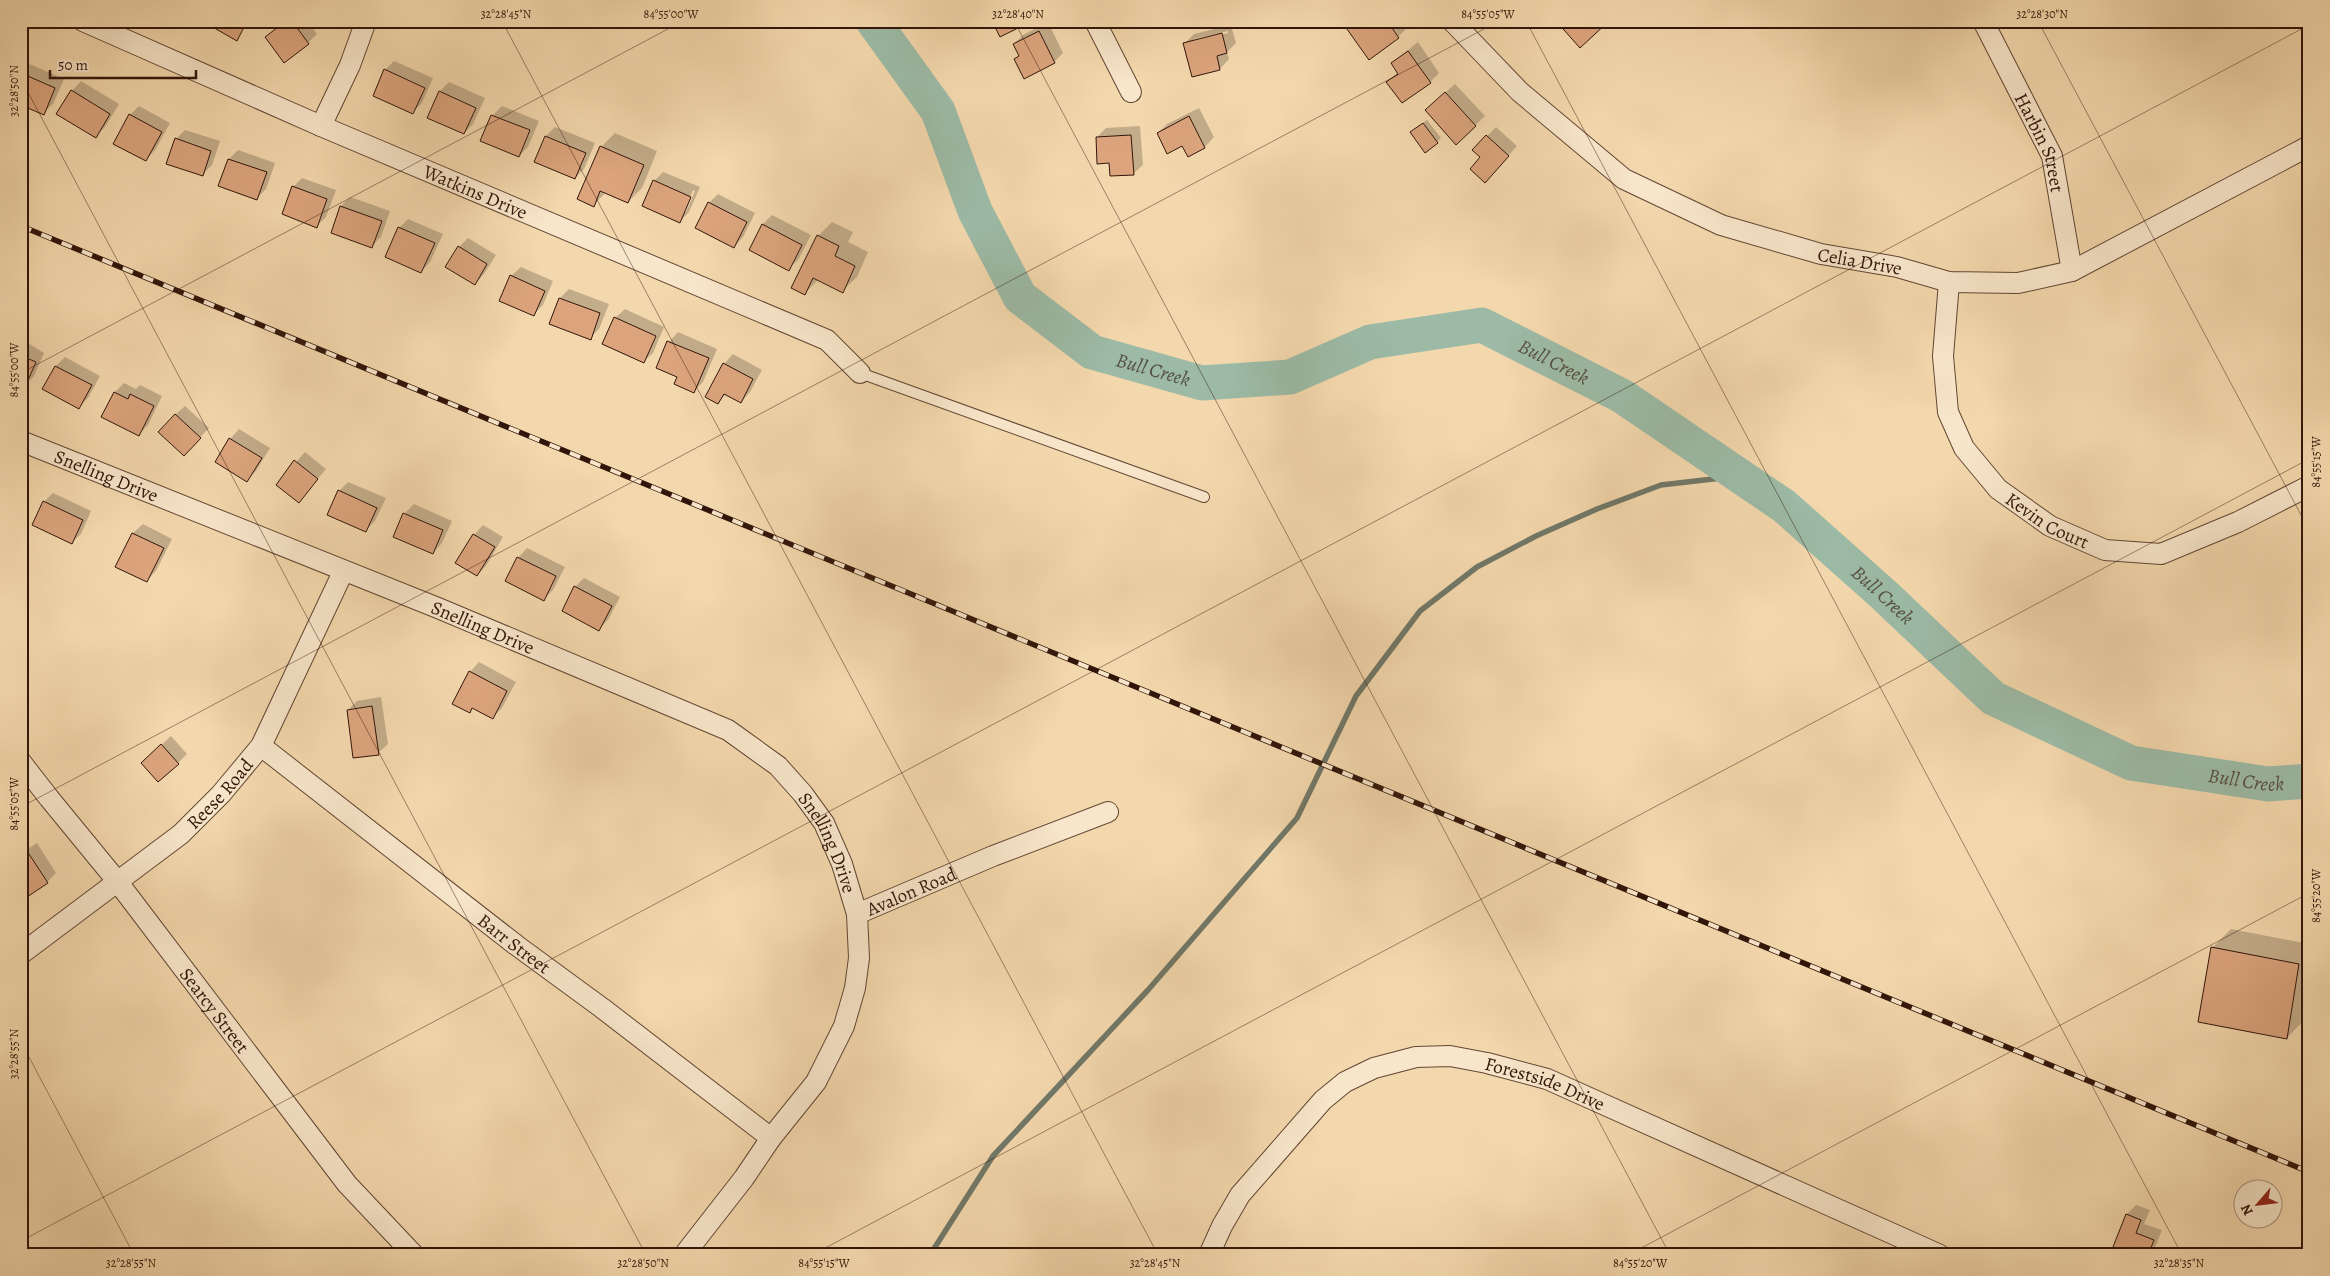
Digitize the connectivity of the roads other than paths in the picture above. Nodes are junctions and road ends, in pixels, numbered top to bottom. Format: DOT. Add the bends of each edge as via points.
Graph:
graph roads {
  1 [pos="83,21"];
  2 [pos="366,21"];
  3 [pos="1096,21"];
  4 [pos="1452,21"];
  5 [pos="1983,21"];
  6 [pos="1131,92"];
  7 [pos="321,126"];
  8 [pos="2309,146"];
  9 [pos="2072,272"];
  10 [pos="1949,282"];
  11 [pos="860,374"];
  12 [pos="21,440"];
  13 [pos="2309,486"];
  14 [pos="1204,497"];
  15 [pos="343,572"];
  16 [pos="261,746"];
  17 [pos="21,762"];
  18 [pos="1108,812"];
  19 [pos="117,881"];
  20 [pos="857,914"];
  21 [pos="21,954"];
  22 [pos="771,1138"];
  23 [pos="414,1255"];
  24 [pos="684,1255"];
  25 [pos="1209,1255"];
  26 [pos="1940,1255"];
  1 -- 7 [label="street, Watkins Drive"];
  2 -- 7 [label="street"];
  3 -- 6 [label="street"];
  4 -- 10 [label="street, Celia Drive" via="1520,92 1624,179 1721,225 1822,254 1897,267"];
  5 -- 9 [label="street, Harbin Street" via="2052,156"];
  7 -- 11 [label="street, Watkins Drive" via="827,340"];
  8 -- 9 [label="street, Celia Drive"];
  9 -- 10 [label="street, Celia Drive" via="2018,283"];
  10 -- 13 [label="street, Kevin Court" via="1943,356 1948,412 1964,448 1998,489 2050,526 2105,550 2160,554 2238,522"];
  11 -- 14 [label="lane"];
  12 -- 15 [label="street, Snelling Drive"];
  15 -- 16 [label="street, Reese Road"];
  15 -- 20 [label="street, Snelling Drive" via="438,608 728,730 778,766 824,822 842,864"];
  16 -- 19 [label="street, Reese Road" via="221,794 180,834"];
  16 -- 22 [label="street, Barr Street"];
  17 -- 19 [label="street, Searcy Street"];
  18 -- 20 [label="street, Avalon Road" via="992,856"];
  19 -- 21 [label="street, Reese Road"];
  19 -- 23 [label="street, Searcy Street" via="347,1184"];
  20 -- 22 [label="street, Avalon Road" via="859,958 855,988 844,1026 816,1082"];
  22 -- 24 [label="street, Avalon Road"];
  25 -- 26 [label="street, Forestside Drive" via="1240,1195 1323,1100 1345,1082 1374,1068 1416,1057 1450,1056 1547,1079"];
}
